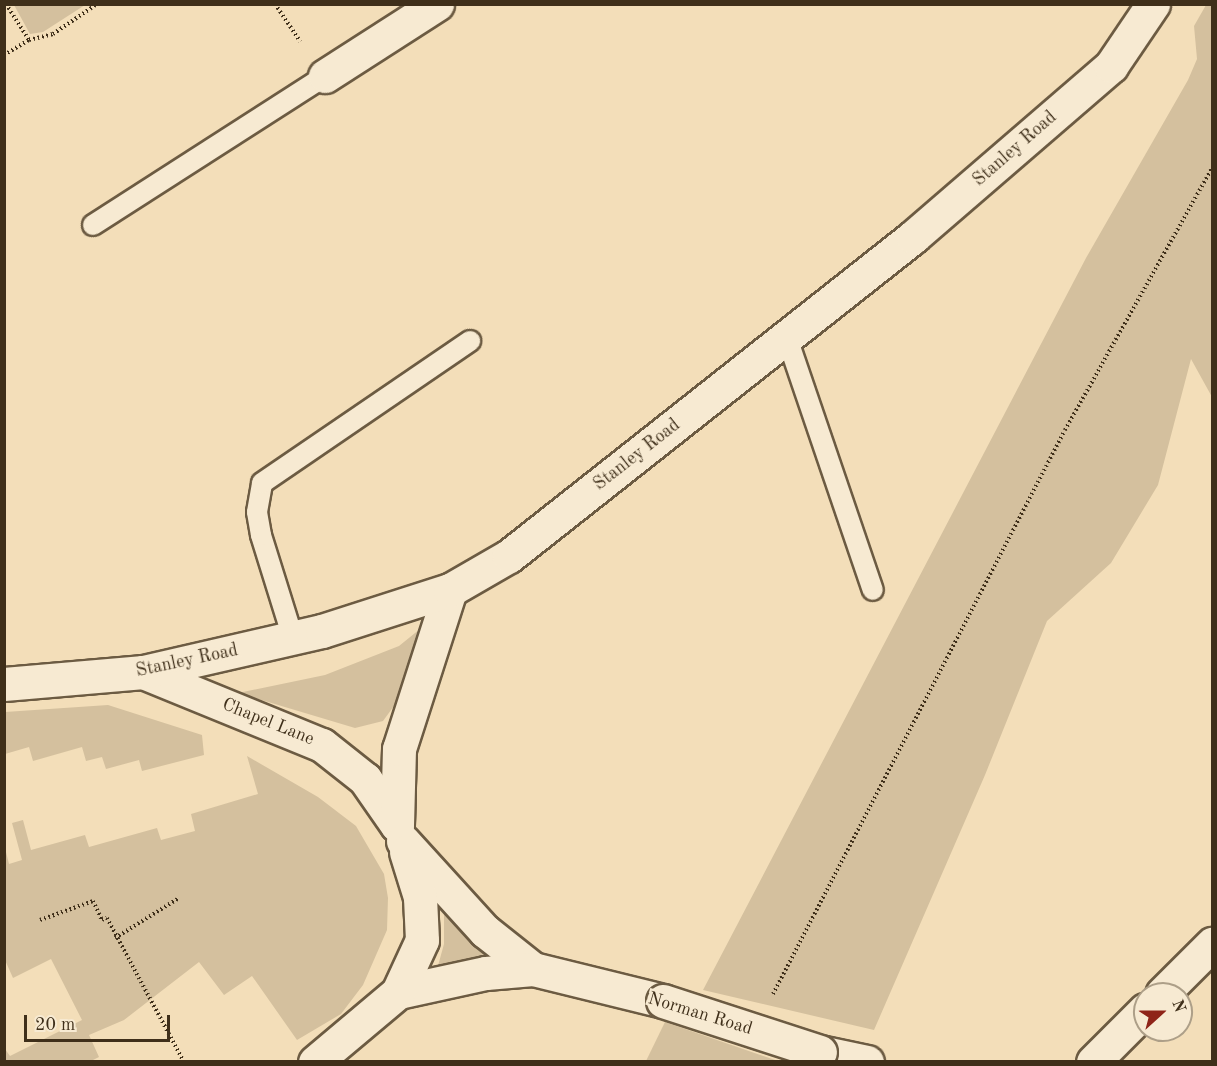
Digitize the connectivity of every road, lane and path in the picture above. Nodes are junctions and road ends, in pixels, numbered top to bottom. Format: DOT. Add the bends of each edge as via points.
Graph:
graph roads {
  1 [pos="6,4"];
  2 [pos="97,4"];
  3 [pos="437,4"];
  4 [pos="1153,4"];
  5 [pos="28,40"];
  6 [pos="4,56"];
  7 [pos="325,76"];
  8 [pos="1212,168"];
  9 [pos="93,225"];
  10 [pos="787,338"];
  11 [pos="470,341"];
  12 [pos="450,590"];
  13 [pos="873,590"];
  14 [pos="293,638"];
  15 [pos="143,672"];
  16 [pos="4,684"];
  17 [pos="400,833"];
  18 [pos="179,898"];
  19 [pos="40,920"];
  20 [pos="115,938"];
  21 [pos="1212,944"];
  22 [pos="533,969"];
  23 [pos="1174,982"];
  24 [pos="398,992"];
  25 [pos="771,998"];
  26 [pos="1133,1022"];
  27 [pos="184,1062"];
  28 [pos="315,1062"];
  29 [pos="867,1062"];
  30 [pos="1093,1062"];
  1 -- 5 [label="path"];
  2 -- 5 [label="path" via="53,34"];
  3 -- 7 [label="street"];
  4 -- 10 [label="street, Stanley Road" via="1111,66 913,237"];
  5 -- 6 [label="path"];
  7 -- 9 [label="lane"];
  8 -- 25 [label="path" via="1065,430"];
  10 -- 12 [label="street, Stanley Road" via="509,556"];
  10 -- 13 [label="lane"];
  11 -- 14 [label="lane" via="262,483 256,512"];
  12 -- 14 [label="street, Stanley Road"];
  12 -- 17 [label="street, Chapel Lane" via="399,749"];
  14 -- 15 [label="street, Stanley Road"];
  15 -- 16 [label="street, Stanley Road"];
  15 -- 17 [label="street, Chapel Lane" via="322,744 365,779"];
  17 -- 22 [label="street, Norman Road" via="485,931"];
  17 -- 24 [label="street, Chapel Lane" via="420,897 422,940"];
  18 -- 20 [label="path"];
  19 -- 20 [label="path" via="93,901 102,920 107,918"];
  20 -- 27 [label="path"];
  21 -- 23 [label="street"];
  22 -- 24 [label="street, Norman Road" via="486,973"];
  22 -- 29 [label="street, Norman Road, bridge" via="663,1001 820,1052"];
  24 -- 28 [label="street, Chapel Lane"];
  26 -- 30 [label="street"];
}
